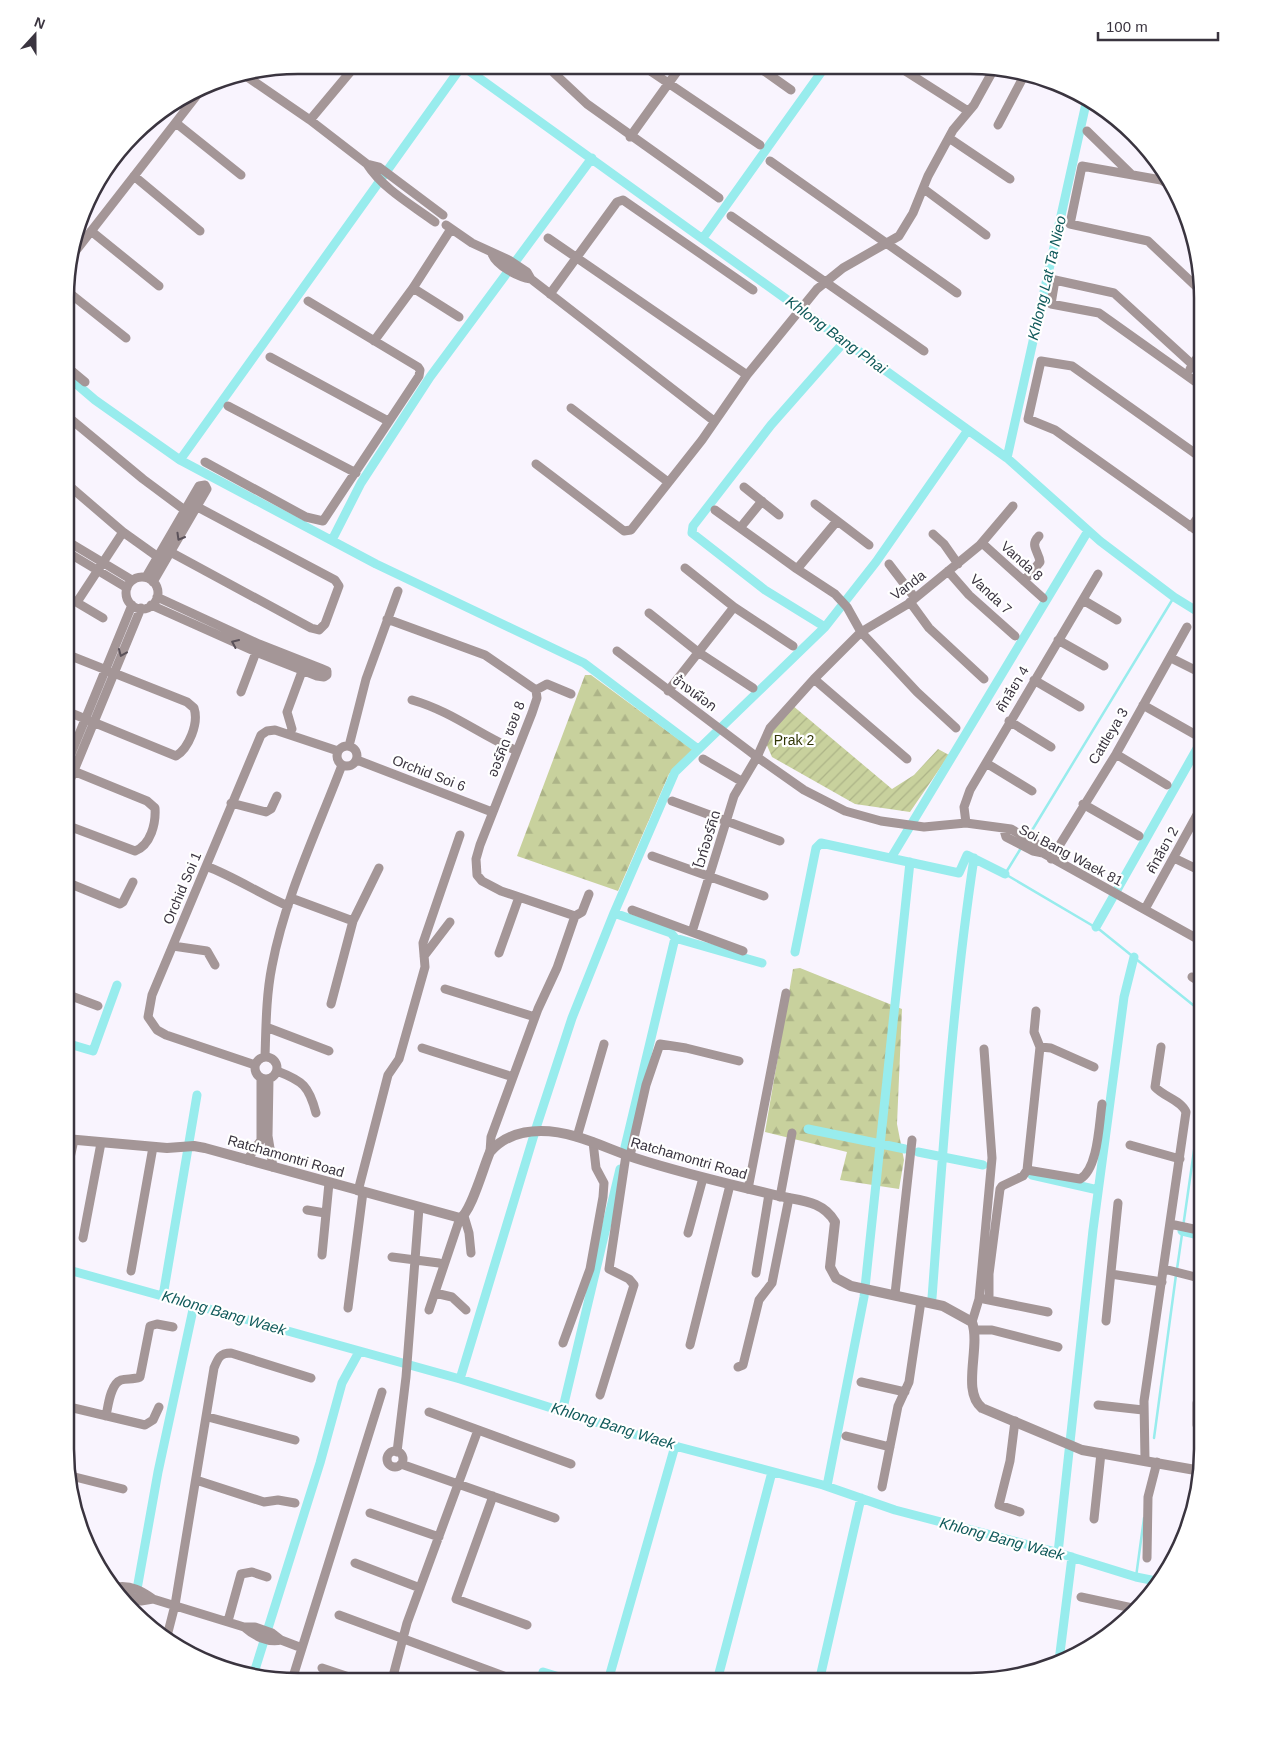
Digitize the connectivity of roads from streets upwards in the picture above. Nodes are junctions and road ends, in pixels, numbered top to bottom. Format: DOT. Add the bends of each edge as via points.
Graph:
graph roads {
  1 [pos="348,74"];
  2 [pos="555,74"];
  3 [pos="654,74"];
  4 [pos="676,74"];
  5 [pos="768,74"];
  6 [pos="910,74"];
  7 [pos="991,75"];
  8 [pos="250,79"];
  9 [pos="1022,80"];
  10 [pos="669,85"];
  11 [pos="791,90"];
  12 [pos="193,100"];
  13 [pos="968,111"];
  14 [pos="310,120"];
  15 [pos="176,123"];
  16 [pos="998,125"];
  17 [pos="1087,131"];
  18 [pos="630,136"];
  19 [pos="949,138"];
  20 [pos="760,145"];
  21 [pos="770,161"];
  22 [pos="241,175"];
  23 [pos="1132,175"];
  24 [pos="134,176"];
  25 [pos="1010,179"];
  26 [pos="1160,180"];
  27 [pos="389,182"];
  28 [pos="407,189"];
  29 [pos="924,189"];
  30 [pos="401,197"];
  31 [pos="719,198"];
  32 [pos="443,215"];
  33 [pos="731,216"];
  34 [pos="435,222"];
  35 [pos="449,227"];
  36 [pos="91,231"];
  37 [pos="200,231"];
  38 [pos="986,235"];
  39 [pos="548,238"];
  40 [pos="888,243"];
  41 [pos="80,246"];
  42 [pos="577,258"];
  43 [pos="825,282"];
  44 [pos="1194,284"];
  45 [pos="159,286"];
  46 [pos="413,288"];
  47 [pos="753,290"];
  48 [pos="957,293"];
  49 [pos="550,294"];
  50 [pos="74,297"];
  51 [pos="308,301"];
  52 [pos="459,317"];
  53 [pos="126,338"];
  54 [pos="374,341"];
  55 [pos="924,351"];
  56 [pos="270,357"];
  57 [pos="1193,364"];
  58 [pos="74,373"];
  59 [pos="747,375"];
  60 [pos="1186,376"];
  61 [pos="85,382"];
  62 [pos="1194,382"];
  63 [pos="228,406"];
  64 [pos="571,408"];
  65 [pos="388,421"];
  66 [pos="714,421"];
  67 [pos="74,422"];
  68 [pos="1194,453"];
  69 [pos="205,462"];
  70 [pos="536,464"];
  71 [pos="356,473"];
  72 [pos="668,482"];
  73 [pos="744,487"];
  74 [pos="74,490"];
  75 [pos="762,501"];
  76 [pos="815,504"];
  77 [pos="1013,506"];
  78 [pos="192,509"];
  79 [pos="715,510"];
  80 [pos="779,515"];
  81 [pos="837,521"];
  82 [pos="1194,522"];
  83 [pos="1191,526"];
  84 [pos="740,528"];
  85 [pos="1194,528"];
  86 [pos="123,532"];
  87 [pos="933,534"];
  88 [pos="1040,536"];
  89 [pos="982,543"];
  90 [pos="869,545"];
  91 [pos="74,547"];
  92 [pos="167,551"];
  93 [pos="74,556"];
  94 [pos="158,557"];
  95 [pos="889,564"];
  96 [pos="958,564"];
  97 [pos="99,567"];
  98 [pos="685,568"];
  99 [pos="797,569"];
  100 [pos="948,571"];
  101 [pos="1098,574"];
  102 [pos="132,580"];
  103 [pos="150,580"];
  104 [pos="1024,581"];
  105 [pos="127,588"];
  106 [pos="398,591"];
  107 [pos="157,597"];
  108 [pos="1043,598"];
  109 [pos="74,600"];
  110 [pos="913,600"];
  111 [pos="1083,600"];
  112 [pos="77,602"];
  113 [pos="132,605"];
  114 [pos="151,605"];
  115 [pos="734,607"];
  116 [pos="141,608"];
  117 [pos="649,613"];
  118 [pos="103,618"];
  119 [pos="387,618"];
  120 [pos="1117,620"];
  121 [pos="1187,627"];
  122 [pos="861,632"];
  123 [pos="1015,636"];
  124 [pos="1058,640"];
  125 [pos="793,646"];
  126 [pos="258,648"];
  127 [pos="617,652"];
  128 [pos="698,652"];
  129 [pos="74,657"];
  130 [pos="1171,658"];
  131 [pos="1104,666"];
  132 [pos="1194,670"];
  133 [pos="110,671"];
  134 [pos="814,678"];
  135 [pos="984,679"];
  136 [pos="1034,680"];
  137 [pos="753,688"];
  138 [pos="536,690"];
  139 [pos="668,691"];
  140 [pos="241,692"];
  141 [pos="571,694"];
  142 [pos="412,700"];
  143 [pos="1143,705"];
  144 [pos="1080,707"];
  145 [pos="74,714"];
  146 [pos="89,720"];
  147 [pos="1009,721"];
  148 [pos="956,728"];
  149 [pos="292,729"];
  150 [pos="1194,734"];
  151 [pos="349,746"];
  152 [pos="1052,747"];
  153 [pos="338,751"];
  154 [pos="516,751"];
  155 [pos="74,754"];
  156 [pos="1116,754"];
  157 [pos="757,757"];
  158 [pos="703,759"];
  159 [pos="907,759"];
  160 [pos="357,760"];
  161 [pos="986,763"];
  162 [pos="342,765"];
  163 [pos="74,771"];
  164 [pos="741,781"];
  165 [pos="1167,784"];
  166 [pos="1032,790"];
  167 [pos="277,796"];
  168 [pos="672,802"];
  169 [pos="231,803"];
  170 [pos="1083,804"];
  171 [pos="492,812"];
  172 [pos="726,821"];
  173 [pos="966,823"];
  174 [pos="1194,823"];
  175 [pos="74,828"];
  176 [pos="460,835"];
  177 [pos="1138,836"];
  178 [pos="780,841"];
  179 [pos="652,856"];
  180 [pos="1051,858"];
  181 [pos="1174,858"];
  182 [pos="206,866"];
  183 [pos="380,868"];
  184 [pos="1194,868"];
  185 [pos="709,878"];
  186 [pos="133,882"];
  187 [pos="74,885"];
  188 [pos="589,894"];
  189 [pos="764,896"];
  190 [pos="519,897"];
  191 [pos="290,902"];
  192 [pos="1145,909"];
  193 [pos="632,910"];
  194 [pos="575,916"];
  195 [pos="353,921"];
  196 [pos="450,922"];
  197 [pos="692,932"];
  198 [pos="1194,937"];
  199 [pos="173,946"];
  200 [pos="743,951"];
  201 [pos="499,953"];
  202 [pos="424,956"];
  203 [pos="215,965"];
  204 [pos="445,989"];
  205 [pos="786,993"];
  206 [pos="74,997"];
  207 [pos="332,1004"];
  208 [pos="98,1006"];
  209 [pos="1036,1011"];
  210 [pos="535,1017"];
  211 [pos="266,1026"];
  212 [pos="604,1044"];
  213 [pos="1040,1047"];
  214 [pos="1161,1047"];
  215 [pos="422,1048"];
  216 [pos="984,1049"];
  217 [pos="329,1051"];
  218 [pos="265,1057"];
  219 [pos="739,1061"];
  220 [pos="255,1065"];
  221 [pos="1094,1067"];
  222 [pos="277,1072"];
  223 [pos="513,1077"];
  224 [pos="265,1079"];
  225 [pos="1102,1104"];
  226 [pos="316,1113"];
  227 [pos="792,1133"];
  228 [pos="576,1137"];
  229 [pos="74,1140"];
  230 [pos="912,1140"];
  231 [pos="593,1142"];
  232 [pos="101,1143"];
  233 [pos="260,1144"];
  234 [pos="1130,1145"];
  235 [pos="269,1147"];
  236 [pos="153,1148"];
  237 [pos="490,1152"];
  238 [pos="628,1155"];
  239 [pos="1180,1159"];
  240 [pos="247,1160"];
  241 [pos="273,1167"];
  242 [pos="1027,1170"];
  243 [pos="703,1178"];
  244 [pos="329,1183"];
  245 [pos="730,1185"];
  246 [pos="748,1189"];
  247 [pos="360,1192"];
  248 [pos="769,1194"];
  249 [pos="784,1197"];
  250 [pos="987,1197"];
  251 [pos="998,1199"];
  252 [pos="1118,1203"];
  253 [pos="419,1208"];
  254 [pos="307,1210"];
  255 [pos="325,1213"];
  256 [pos="462,1217"];
  257 [pos="1172,1225"];
  258 [pos="1194,1229"];
  259 [pos="688,1233"];
  260 [pos="83,1238"];
  261 [pos="471,1253"];
  262 [pos="322,1255"];
  263 [pos="392,1257"];
  264 [pos="415,1260"];
  265 [pos="439,1263"];
  266 [pos="1166,1270"];
  267 [pos="131,1271"];
  268 [pos="756,1273"];
  269 [pos="1112,1274"];
  270 [pos="1194,1277"];
  271 [pos="1162,1282"];
  272 [pos="435,1293"];
  273 [pos="895,1294"];
  274 [pos="979,1299"];
  275 [pos="989,1299"];
  276 [pos="921,1301"];
  277 [pos="348,1308"];
  278 [pos="429,1310"];
  279 [pos="466,1310"];
  280 [pos="1048,1312"];
  281 [pos="1106,1321"];
  282 [pos="974,1326"];
  283 [pos="173,1327"];
  284 [pos="563,1343"];
  285 [pos="690,1344"];
  286 [pos="1058,1347"];
  287 [pos="738,1367"];
  288 [pos="311,1378"];
  289 [pos="861,1382"];
  290 [pos="382,1392"];
  291 [pos="905,1392"];
  292 [pos="600,1395"];
  293 [pos="1098,1405"];
  294 [pos="159,1407"];
  295 [pos="74,1408"];
  296 [pos="1143,1410"];
  297 [pos="429,1412"];
  298 [pos="106,1416"];
  299 [pos="208,1417"];
  300 [pos="1015,1421"];
  301 [pos="478,1430"];
  302 [pos="846,1436"];
  303 [pos="295,1440"];
  304 [pos="890,1446"];
  305 [pos="396,1452"];
  306 [pos="1101,1453"];
  307 [pos="1145,1460"];
  308 [pos="1157,1462"];
  309 [pos="401,1464"];
  310 [pos="571,1464"];
  311 [pos="1193,1469"];
  312 [pos="76,1477"];
  313 [pos="196,1480"];
  314 [pos="458,1484"];
  315 [pos="882,1487"];
  316 [pos="123,1489"];
  317 [pos="493,1496"];
  318 [pos="295,1503"];
  319 [pos="1020,1512"];
  320 [pos="370,1513"];
  321 [pos="555,1518"];
  322 [pos="1094,1519"];
  323 [pos="439,1537"];
  324 [pos="1146,1558"];
  325 [pos="355,1563"];
  326 [pos="267,1577"];
  327 [pos="420,1588"];
  328 [pos="123,1590"];
  329 [pos="1081,1596"];
  330 [pos="175,1604"];
  331 [pos="1130,1607"];
  332 [pos="339,1615"];
  333 [pos="228,1621"];
  334 [pos="527,1625"];
  335 [pos="168,1632"];
  336 [pos="403,1641"];
  337 [pos="302,1648"];
  338 [pos="322,1668"];
  339 [pos="294,1673"];
  340 [pos="337,1673"];
  341 [pos="394,1673"];
  342 [pos="495,1673"];
  1 -- 14 [label="street"];
  2 -- 18 [label="street"];
  3 -- 10 [label="street"];
  4 -- 10 [label="street"];
  5 -- 11 [label="street"];
  6 -- 13 [label="street"];
  7 -- 13 [label="street"];
  8 -- 14 [label="street"];
  9 -- 16 [label="street"];
  10 -- 18 [label="street"];
  10 -- 20 [label="street"];
  12 -- 15 [label="street"];
  13 -- 19 [label="street"];
  14 -- 27 [label="street"];
  15 -- 22 [label="street"];
  15 -- 24 [label="street"];
  17 -- 23 [label="street"];
  18 -- 31 [label="street"];
  19 -- 25 [label="street"];
  19 -- 29 [label="street"];
  21 -- 40 [label="street"];
  23 -- 26 [label="street"];
  23 -- 44 [label="street" via="1082,166 1070,224 1148,241"];
  24 -- 36 [label="street"];
  24 -- 37 [label="street"];
  27 -- 28 [label="street"];
  27 -- 30 [label="street"];
  28 -- 30 [label="street"];
  28 -- 32 [label="street"];
  29 -- 38 [label="street"];
  29 -- 40 [label="street" via="903,232"];
  30 -- 34 [label="street"];
  32 -- 34 [label="street"];
  32 -- 35 [label="street"];
  33 -- 43 [label="street"];
  34 -- 35 [label="street" via="438,226"];
  35 -- 46 [label="street"];
  35 -- 49 [label="street" via="492,254 495,260 508,263"];
  36 -- 41 [label="street"];
  36 -- 45 [label="street"];
  39 -- 42 [label="street"];
  40 -- 43 [label="street"];
  40 -- 48 [label="street"];
  42 -- 47 [label="street" via="617,202 623,200"];
  42 -- 49 [label="street"];
  42 -- 59 [label="street"];
  43 -- 55 [label="street"];
  43 -- 59 [label="street"];
  46 -- 52 [label="street"];
  46 -- 54 [label="street"];
  49 -- 66 [label="street"];
  50 -- 53 [label="street"];
  51 -- 54 [label="street"];
  54 -- 65 [label="street" via="418,367 421,372"];
  56 -- 65 [label="street"];
  57 -- 60 [label="street"];
  57 -- 60 [label="street" via="1114,293 1055,280 1051,304 1099,313"];
  58 -- 61 [label="street"];
  59 -- 66 [label="street"];
  60 -- 62 [label="street"];
  63 -- 71 [label="street"];
  64 -- 72 [label="street"];
  65 -- 71 [label="street"];
  66 -- 72 [label="street"];
  67 -- 78 [label="street" via="143,480"];
  68 -- 83 [label="street" via="1072,366 1041,361 1028,419 1055,430"];
  69 -- 71 [label="street" via="320,522 326,519"];
  70 -- 72 [label="street" via="626,532 631,530"];
  73 -- 75 [label="street"];
  74 -- 86 [label="street"];
  75 -- 80 [label="street"];
  75 -- 84 [label="street"];
  76 -- 81 [label="street"];
  77 -- 89 [label="street, Vanda"];
  78 -- 92 [label="street"];
  78 -- 92 [label="street" via="335,580 339,586 325,624 319,630 311,628"];
  79 -- 84 [label="street"];
  81 -- 90 [label="street"];
  81 -- 99 [label="street"];
  82 -- 83 [label="street"];
  83 -- 85 [label="street"];
  84 -- 99 [label="street"];
  86 -- 94 [label="street"];
  86 -- 97 [label="street"];
  87 -- 96 [label="street"];
  88 -- 104 [label="street" via="1034,540 1040,562"];
  89 -- 96 [label="street, Vanda"];
  89 -- 104 [label="street, Vanda 8"];
  91 -- 97 [label="street"];
  92 -- 94 [label="street"];
  92 -- 103 [label="street"];
  93 -- 97 [label="street"];
  94 -- 103 [label="street"];
  95 -- 110 [label="street"];
  96 -- 100 [label="street, Vanda"];
  97 -- 102 [label="street"];
  97 -- 105 [label="street"];
  97 -- 112 [label="street"];
  98 -- 115 [label="street"];
  99 -- 122 [label="street" via="839,598"];
  100 -- 110 [label="street, Vanda"];
  100 -- 123 [label="street, Vanda 7" via="969,595"];
  101 -- 111 [label="street, คัทลียา 4"];
  102 -- 103 [label="street"];
  102 -- 105 [label="street"];
  103 -- 107 [label="street"];
  104 -- 108 [label="street, Vanda 8"];
  105 -- 113 [label="street" via="127,597"];
  106 -- 119 [label="street"];
  107 -- 114 [label="street"];
  107 -- 126 [label="street"];
  109 -- 112 [label="street"];
  110 -- 122 [label="street, Vanda"];
  110 -- 135 [label="street" via="929,628"];
  111 -- 120 [label="street"];
  111 -- 124 [label="street, คัทลียา 4"];
  112 -- 118 [label="street"];
  113 -- 116 [label="street"];
  113 -- 133 [label="street"];
  114 -- 116 [label="street"];
  126 -- 114 [label="street, one-way"];
  115 -- 125 [label="street"];
  115 -- 128 [label="street"];
  116 -- 133 [label="street, one-way"];
  117 -- 128 [label="street"];
  119 -- 138 [label="street, ออร์คิด ซอย 8" via="485,655"];
  119 -- 151 [label="street" via="366,678"];
  121 -- 130 [label="street, Cattleya 3"];
  122 -- 134 [label="street, Vanda"];
  122 -- 148 [label="street"];
  124 -- 131 [label="street"];
  124 -- 136 [label="street, คัทลียา 4"];
  126 -- 140 [label="street"];
  126 -- 149 [label="street" via="304,666 287,712"];
  127 -- 139 [label="street, ช้างเผือก"];
  128 -- 137 [label="street"];
  128 -- 139 [label="street"];
  129 -- 133 [label="street"];
  130 -- 132 [label="street"];
  130 -- 143 [label="street, Cattleya 3"];
  133 -- 146 [label="street"];
  133 -- 146 [label="street" via="191,705 196,718 190,738 179,754 173,756"];
  134 -- 157 [label="street, Vanda" via="770,728"];
  134 -- 159 [label="street"];
  136 -- 144 [label="street"];
  136 -- 147 [label="street, คัทลียา 4"];
  138 -- 141 [label="street" via="547,684"];
  138 -- 154 [label="street, ออร์คิด ซอย 8" via="537,698"];
  139 -- 157 [label="street, ช้างเผือก"];
  142 -- 154 [label="street" via="450,714"];
  143 -- 150 [label="street"];
  143 -- 156 [label="street, Cattleya 3"];
  145 -- 146 [label="street"];
  146 -- 155 [label="street"];
  147 -- 152 [label="street"];
  147 -- 161 [label="street, คัทลียา 4"];
  151 -- 153 [label="street"];
  151 -- 160 [label="street" via="357,753"];
  153 -- 162 [label="street" via="338,761"];
  153 -- 169 [label="street, Orchid Soi 1" via="275,730 267,731 257,740"];
  154 -- 171 [label="street, ออร์คิด ซอย 8"];
  156 -- 165 [label="street"];
  156 -- 170 [label="street, Cattleya 3"];
  157 -- 164 [label="street, ไวท์ออร์คิด"];
  157 -- 173 [label="street, Soi Bang Waek 81" via="804,790 845,811 881,821 924,827"];
  158 -- 164 [label="street"];
  160 -- 162 [label="street" via="349,766"];
  160 -- 171 [label="street, Orchid Soi 6"];
  161 -- 166 [label="street"];
  161 -- 173 [label="street, คัทลียา 4" via="964,807"];
  162 -- 191 [label="street"];
  163 -- 175 [label="street" via="147,801 155,808 156,817 146,842 135,851"];
  164 -- 172 [label="street, ไวท์ออร์คิด"];
  167 -- 169 [label="street" via="266,812"];
  168 -- 172 [label="street"];
  169 -- 182 [label="street, Orchid Soi 1"];
  170 -- 177 [label="street"];
  170 -- 180 [label="street, Cattleya 3"];
  171 -- 190 [label="street, ออร์คิด ซอย 8" via="476,858 477,875 488,885"];
  172 -- 178 [label="street"];
  172 -- 185 [label="street, ไวท์ออร์คิด"];
  173 -- 180 [label="street, Soi Bang Waek 81" via="1007,832"];
  174 -- 181 [label="street, คัทลียา 2"];
  176 -- 202 [label="street" via="424,943"];
  179 -- 185 [label="street"];
  180 -- 192 [label="street, Soi Bang Waek 81"];
  181 -- 184 [label="street"];
  181 -- 192 [label="street, คัทลียา 2"];
  182 -- 191 [label="street" via="233,877 254,891"];
  182 -- 199 [label="street, Orchid Soi 1"];
  183 -- 195 [label="street"];
  185 -- 189 [label="street"];
  185 -- 197 [label="street, ไวท์ออร์คิด"];
  186 -- 187 [label="street" via="120,904"];
  188 -- 194 [label="street" via="582,912"];
  190 -- 194 [label="street, ออร์คิด ซอย 8"];
  190 -- 201 [label="street"];
  191 -- 195 [label="street"];
  191 -- 211 [label="street" via="272,968"];
  192 -- 198 [label="street, Soi Bang Waek 81"];
  193 -- 197 [label="street"];
  194 -- 210 [label="street"];
  195 -- 207 [label="street"];
  196 -- 202 [label="street"];
  197 -- 200 [label="street"];
  199 -- 203 [label="street" via="207,951"];
  199 -- 220 [label="street, Orchid Soi 1" via="148,1010 152,1025 166,1035"];
  202 -- 247 [label="street" via="426,963 399,1059 388,1076"];
  204 -- 210 [label="street"];
  205 -- 246 [label="street"];
  206 -- 208 [label="street"];
  209 -- 213 [label="street" via="1034,1032"];
  210 -- 223 [label="street"];
  211 -- 217 [label="street"];
  211 -- 218 [label="street"];
  212 -- 228 [label="street"];
  213 -- 221 [label="street" via="1051,1048"];
  213 -- 242 [label="street"];
  214 -- 239 [label="street" via="1155,1087 1179,1103 1186,1112"];
  215 -- 223 [label="street"];
  216 -- 250 [label="street" via="992,1158"];
  218 -- 220 [label="street"];
  218 -- 222 [label="street" via="273,1059"];
  219 -- 238 [label="street" via="660,1044"];
  220 -- 224 [label="street" via="256,1073"];
  222 -- 224 [label="street"];
  222 -- 226 [label="street" via="307,1088"];
  223 -- 237 [label="street"];
  224 -- 233 [label="street"];
  224 -- 235 [label="street"];
  225 -- 242 [label="street" via="1092,1166 1087,1175 1080,1179"];
  227 -- 249 [label="street"];
  228 -- 231 [label="street, Ratchamontri Road"];
  228 -- 237 [label="street, Ratchamontri Road" via="541,1131 527,1133 501,1141"];
  229 -- 232 [label="street, Ratchamontri Road"];
  230 -- 273 [label="street"];
  231 -- 238 [label="street, Ratchamontri Road"];
  231 -- 284 [label="street" via="596,1168 604,1183 603,1197 590,1269"];
  232 -- 236 [label="street, Ratchamontri Road"];
  232 -- 260 [label="street"];
  233 -- 235 [label="street"];
  233 -- 240 [label="street"];
  234 -- 239 [label="street"];
  235 -- 241 [label="street"];
  236 -- 240 [label="street, Ratchamontri Road" via="194,1146"];
  236 -- 267 [label="street"];
  237 -- 256 [label="street"];
  238 -- 243 [label="street, Ratchamontri Road"];
  238 -- 292 [label="street" via="609,1269 634,1285"];
  239 -- 257 [label="street"];
  240 -- 241 [label="street, Ratchamontri Road"];
  241 -- 244 [label="street, Ratchamontri Road"];
  242 -- 251 [label="street" via="1023,1176 1002,1186"];
  243 -- 245 [label="street, Ratchamontri Road"];
  243 -- 259 [label="street"];
  244 -- 247 [label="street, Ratchamontri Road"];
  244 -- 255 [label="street"];
  245 -- 246 [label="street, Ratchamontri Road"];
  245 -- 285 [label="street"];
  246 -- 248 [label="street, Ratchamontri Road"];
  247 -- 253 [label="street, Ratchamontri Road"];
  247 -- 277 [label="street"];
  248 -- 249 [label="street, Ratchamontri Road"];
  248 -- 268 [label="street"];
  249 -- 273 [label="street, Ratchamontri Road" via="824,1208 832,1217 830,1267 836,1278 851,1286"];
  249 -- 287 [label="street" via="772,1284 759,1300 743,1365"];
  250 -- 251 [label="street"];
  250 -- 274 [label="street"];
  251 -- 275 [label="street"];
  252 -- 269 [label="street"];
  253 -- 256 [label="street, Ratchamontri Road"];
  253 -- 264 [label="street"];
  254 -- 255 [label="street"];
  255 -- 262 [label="street"];
  256 -- 261 [label="street" via="469,1233"];
  256 -- 272 [label="street"];
  257 -- 258 [label="street"];
  257 -- 266 [label="street"];
  263 -- 264 [label="street"];
  264 -- 265 [label="street"];
  264 -- 305 [label="street" via="406,1377"];
  266 -- 270 [label="street"];
  266 -- 271 [label="street"];
  269 -- 271 [label="street"];
  269 -- 281 [label="street"];
  271 -- 296 [label="street"];
  272 -- 278 [label="street"];
  272 -- 279 [label="street" via="458,1300"];
  273 -- 276 [label="street, Ratchamontri Road"];
  274 -- 275 [label="street"];
  274 -- 282 [label="street"];
  275 -- 280 [label="street"];
  276 -- 282 [label="street, Ratchamontri Road" via="958,1312"];
  276 -- 291 [label="street" via="910,1382"];
  282 -- 286 [label="street"];
  282 -- 300 [label="street" via="972,1395 982,1408"];
  283 -- 298 [label="street" via="150,1326 140,1377 115,1384"];
  288 -- 299 [label="street" via="224,1353 214,1368"];
  289 -- 291 [label="street"];
  290 -- 337 [label="street"];
  291 -- 304 [label="street" via="898,1406"];
  293 -- 296 [label="street"];
  294 -- 298 [label="street" via="153,1420 145,1425"];
  295 -- 298 [label="street"];
  296 -- 307 [label="street"];
  297 -- 301 [label="street"];
  299 -- 303 [label="street"];
  299 -- 313 [label="street"];
  300 -- 306 [label="street" via="1074,1447"];
  300 -- 319 [label="street" via="1010,1461 999,1505"];
  301 -- 310 [label="street"];
  301 -- 314 [label="street"];
  302 -- 304 [label="street"];
  304 -- 315 [label="street"];
  305 -- 309 [label="street" via="402,1457"];
  305 -- 309 [label="street" via="388,1456 388,1463 395,1467"];
  306 -- 307 [label="street"];
  306 -- 322 [label="street"];
  307 -- 308 [label="street"];
  308 -- 311 [label="street"];
  308 -- 324 [label="street" via="1148,1497"];
  309 -- 314 [label="street"];
  312 -- 316 [label="street"];
  313 -- 318 [label="street" via="264,1502"];
  313 -- 330 [label="street"];
  314 -- 317 [label="street"];
  314 -- 323 [label="street"];
  317 -- 321 [label="street"];
  317 -- 334 [label="street" via="456,1599"];
  320 -- 323 [label="street"];
  323 -- 327 [label="street"];
  325 -- 327 [label="street"];
  326 -- 333 [label="street" via="252,1572 241,1574"];
  327 -- 336 [label="street"];
  328 -- 330 [label="street"];
  329 -- 331 [label="street"];
  330 -- 333 [label="street"];
  330 -- 335 [label="street"];
  332 -- 336 [label="street"];
  333 -- 337 [label="street"];
  336 -- 341 [label="street"];
  336 -- 342 [label="street"];
  337 -- 339 [label="street"];
  338 -- 340 [label="street"];
}
